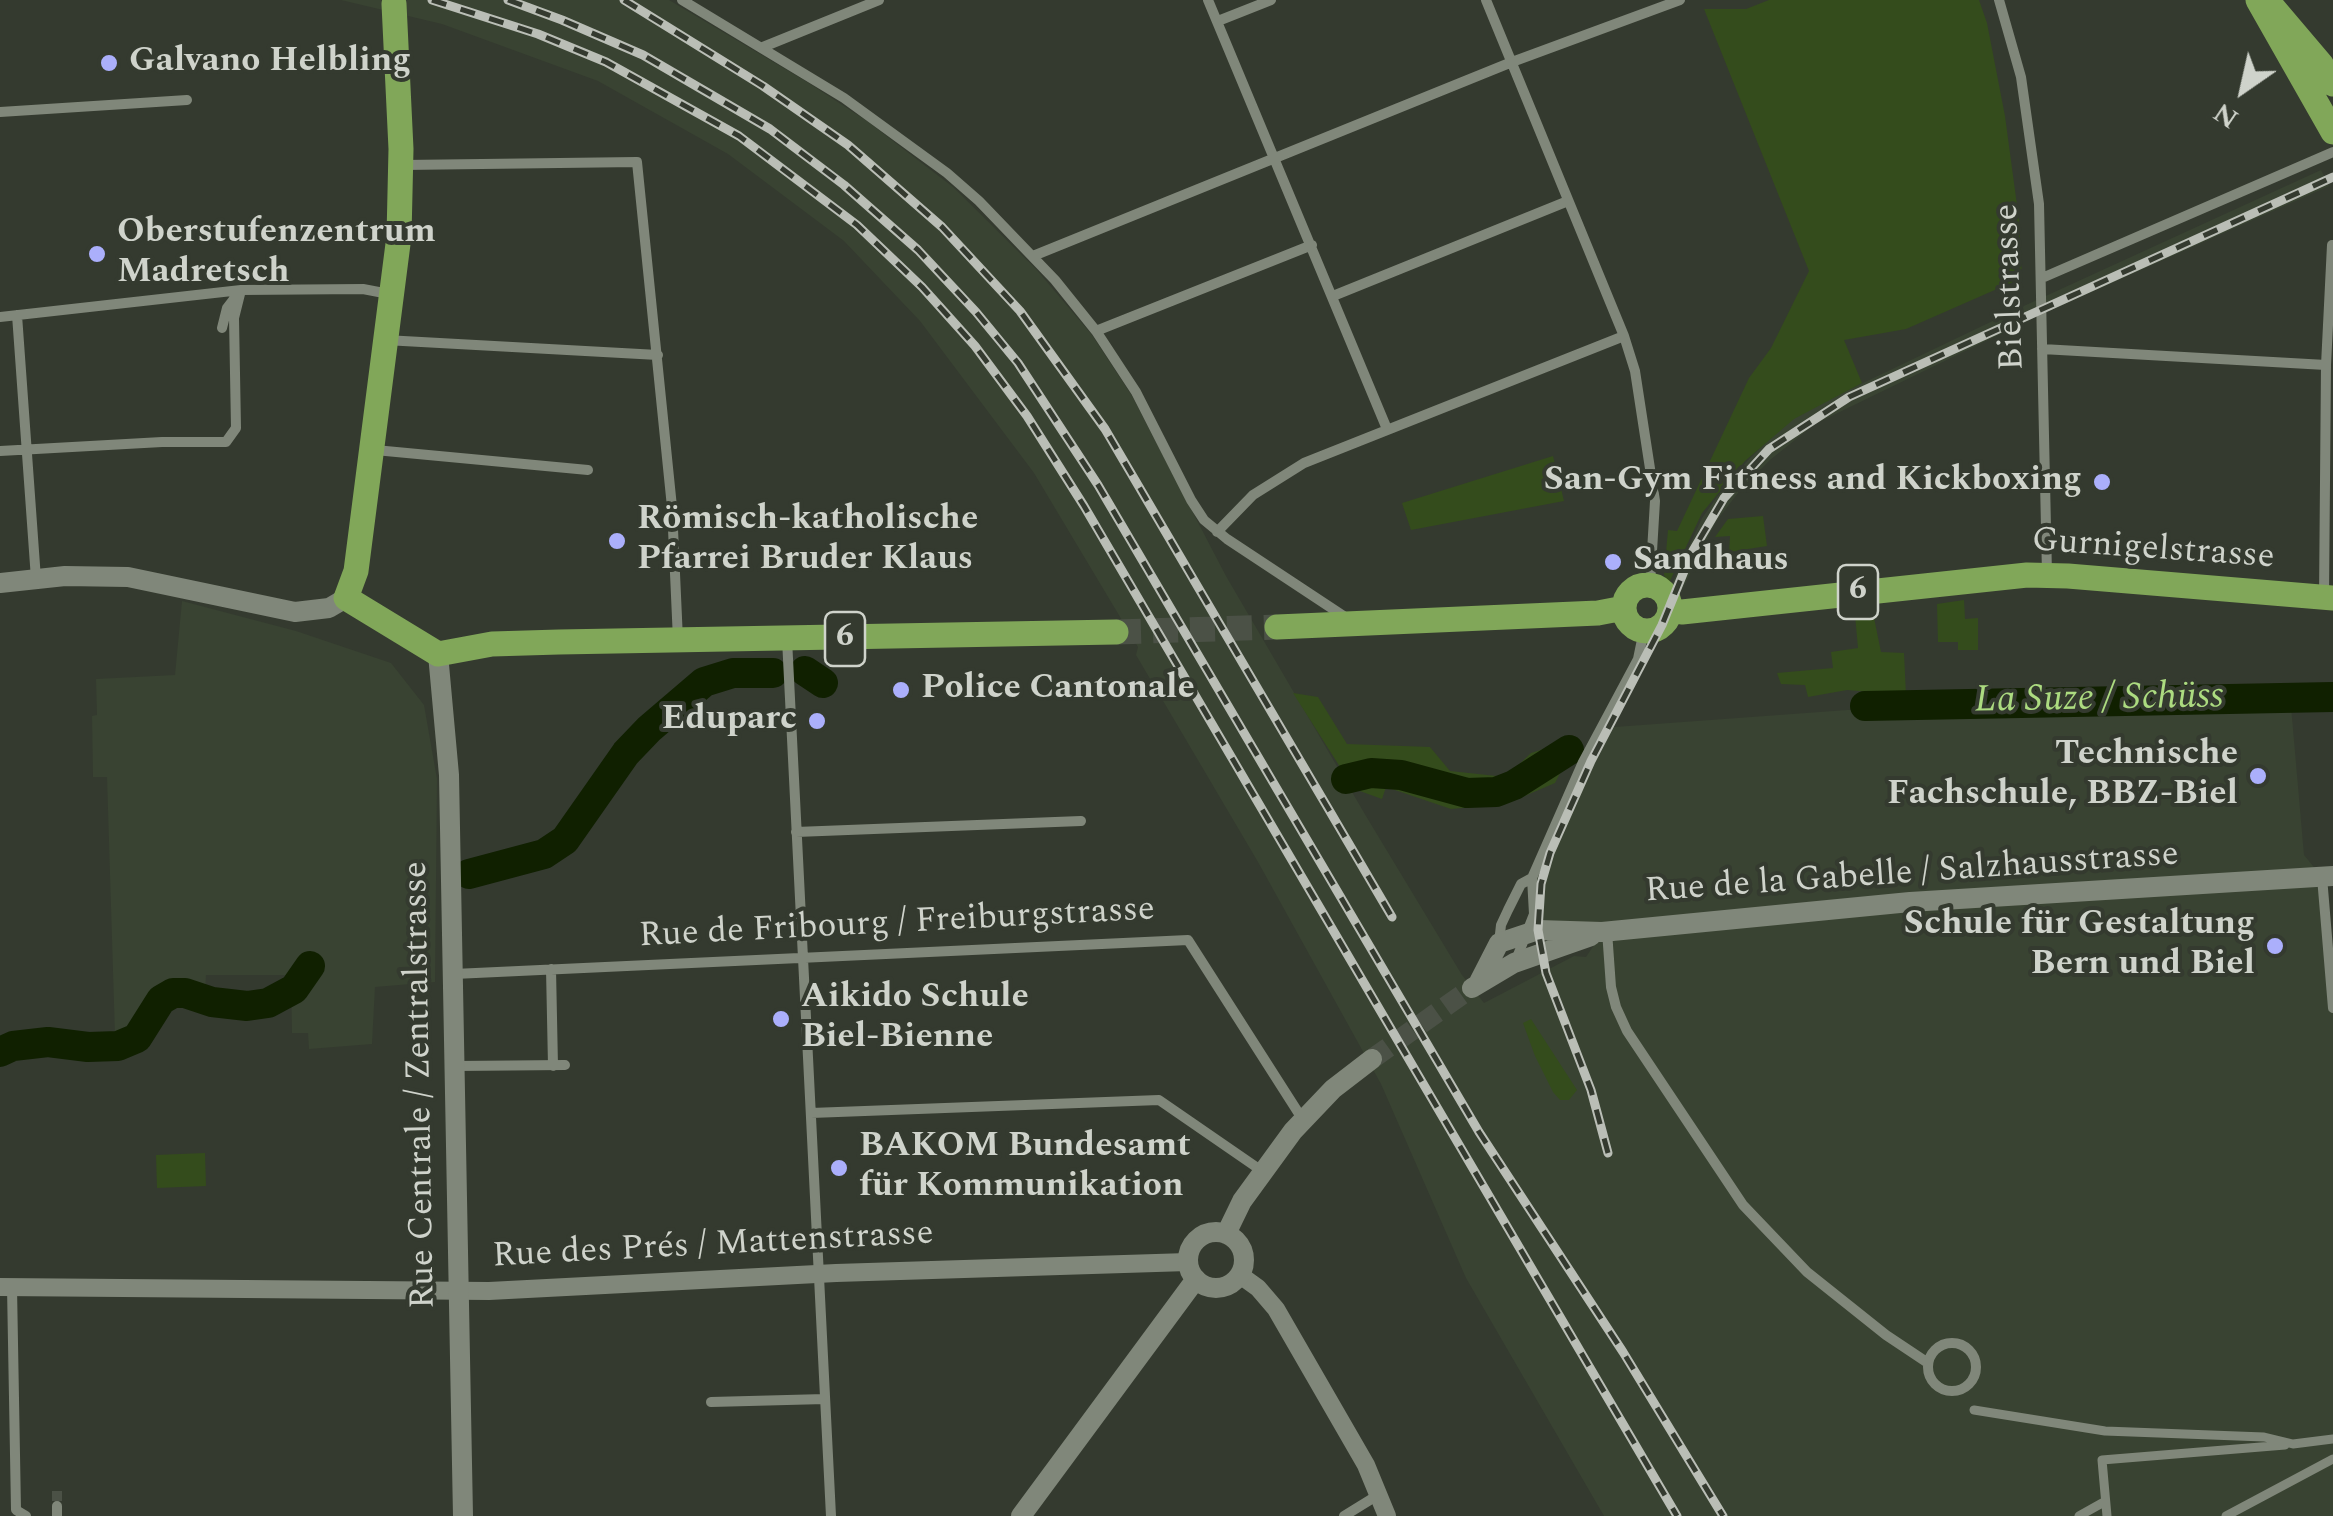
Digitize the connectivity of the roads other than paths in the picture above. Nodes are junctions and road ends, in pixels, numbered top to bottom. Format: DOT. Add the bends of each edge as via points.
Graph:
graph roads {
  1 [pos="682,0"];
  2 [pos="878,0"];
  3 [pos="1208,0"];
  4 [pos="1270,0"];
  5 [pos="1486,0"];
  6 [pos="1680,0"];
  7 [pos="2000,0"];
  8 [pos="2258,0"];
  9 [pos="2266,0"];
  10 [pos="394,4"];
  11 [pos="1218,21"];
  12 [pos="763,47"];
  13 [pos="1512,62"];
  14 [pos="2333,84"];
  15 [pos="187,100"];
  16 [pos="0,112"];
  17 [pos="2333,132"];
  18 [pos="2333,152"];
  19 [pos="1275,157"];
  20 [pos="401,165"];
  21 [pos="1568,201"];
  22 [pos="1312,245"];
  23 [pos="2332,245"];
  24 [pos="1033,256"];
  25 [pos="2042,278"];
  26 [pos="240,290"];
  27 [pos="390,294"];
  28 [pos="1334,296"];
  29 [pos="17,315"];
  30 [pos="0,317"];
  31 [pos="222,328"];
  32 [pos="1096,331"];
  33 [pos="1624,336"];
  34 [pos="384,340"];
  35 [pos="2042,349"];
  36 [pos="658,355"];
  37 [pos="2326,365"];
  38 [pos="1386,430"];
  39 [pos="28,448"];
  40 [pos="370,450"];
  41 [pos="0,451"];
  42 [pos="588,470"];
  43 [pos="1218,532"];
  44 [pos="2046,576"];
  45 [pos="36,579"];
  46 [pos="0,583"];
  47 [pos="1650,585"];
  48 [pos="346,598"];
  49 [pos="2329,598"];
  50 [pos="1624,608"];
  51 [pos="1670,610"];
  52 [pos="1354,622"];
  53 [pos="1277,627"];
  54 [pos="1644,630"];
  55 [pos="1116,632"];
  56 [pos="787,639"];
  57 [pos="678,641"];
  58 [pos="438,654"];
  59 [pos="1081,822"];
  60 [pos="796,832"];
  61 [pos="2327,876"];
  62 [pos="1532,878"];
  63 [pos="1605,932"];
  64 [pos="1529,933"];
  65 [pos="1498,943"];
  66 [pos="804,956"];
  67 [pos="1514,963"];
  68 [pos="552,969"];
  69 [pos="454,974"];
  70 [pos="2333,1008"];
  71 [pos="1372,1059"];
  72 [pos="456,1066"];
  73 [pos="811,1113"];
  74 [pos="1303,1120"];
  75 [pos="1262,1171"];
  76 [pos="1226,1234"];
  77 [pos="1192,1270"];
  78 [pos="818,1274"];
  79 [pos="1240,1276"];
  80 [pos="6,1286"];
  81 [pos="459,1291"];
  82 [pos="1928,1363"];
  83 [pos="826,1399"];
  84 [pos="710,1402"];
  85 [pos="1974,1410"];
  86 [pos="2333,1439"];
  87 [pos="2292,1444"];
  88 [pos="2333,1459"];
  89 [pos="1378,1495"];
  90 [pos="2104,1502"];
  91 [pos="26,1516"];
  92 [pos="463,1516"];
  93 [pos="831,1516"];
  94 [pos="1021,1516"];
  95 [pos="1344,1516"];
  96 [pos="1388,1516"];
  97 [pos="2080,1516"];
  98 [pos="2107,1516"];
  99 [pos="2226,1516"];
  1 -- 12 [label="street"];
  2 -- 12 [label="street"];
  3 -- 11 [label="street"];
  4 -- 11 [label="street"];
  5 -- 13 [label="street"];
  6 -- 13 [label="street"];
  7 -- 25 [label="street, Bielstrasse" via="2030,129"];
  8 -- 17 [label="main road"];
  9 -- 14 [label="main road"];
  10 -- 20 [label="main road"];
  11 -- 19 [label="street"];
  12 -- 24 [label="street" via="947,174"];
  13 -- 19 [label="street"];
  13 -- 21 [label="street"];
  15 -- 16 [label="street"];
  18 -- 25 [label="street"];
  19 -- 22 [label="street"];
  19 -- 24 [label="street"];
  20 -- 27 [label="main road"];
  20 -- 36 [label="street" via="637,162"];
  21 -- 28 [label="street"];
  21 -- 33 [label="street"];
  22 -- 28 [label="street"];
  22 -- 32 [label="street"];
  23 -- 37 [label="street"];
  24 -- 32 [label="street"];
  25 -- 35 [label="street, Bielstrasse"];
  26 -- 27 [label="street"];
  26 -- 29 [label="street"];
  26 -- 31 [label="street"];
  26 -- 39 [label="street" via="234,318 236,428 230,440"];
  27 -- 34 [label="main road"];
  28 -- 38 [label="street"];
  29 -- 30 [label="street"];
  29 -- 39 [label="street"];
  32 -- 43 [label="street" via="1144,405 1195,507"];
  33 -- 38 [label="street"];
  33 -- 47 [label="street" via="1654,483"];
  34 -- 36 [label="street"];
  34 -- 40 [label="main road"];
  35 -- 37 [label="street"];
  35 -- 44 [label="street, Bielstrasse"];
  36 -- 57 [label="street"];
  37 -- 49 [label="street"];
  38 -- 43 [label="street" via="1282,474 1244,501"];
  39 -- 41 [label="street"];
  39 -- 45 [label="street"];
  40 -- 42 [label="street"];
  40 -- 48 [label="main road" via="356,570"];
  43 -- 52 [label="street"];
  44 -- 49 [label="main road, Gurnigelstrasse / 6"];
  44 -- 51 [label="main road, Gurnigelstrasse / 6"];
  45 -- 46 [label="main road"];
  45 -- 48 [label="main road" via="148,580 296,612 329,608"];
  47 -- 50 [label="main road" via="1635,588"];
  47 -- 51 [label="main road" via="1664,592"];
  48 -- 58 [label="main road"];
  50 -- 52 [label="main road"];
  50 -- 54 [label="main road" via="1632,625"];
  51 -- 54 [label="main road" via="1662,626"];
  52 -- 53 [label="main road"];
  54 -- 62 [label="street" via="1638,659"];
  55 -- 56 [label="main road, 6"];
  56 -- 57 [label="main road, 6"];
  56 -- 60 [label="street"];
  57 -- 58 [label="main road, 6" via="492,644"];
  58 -- 69 [label="main road, Rue Centrale / Zentralstrasse"];
  59 -- 60 [label="street"];
  60 -- 66 [label="street"];
  61 -- 63 [label="main road, Rue de la Gabelle / Salzhausstrasse" via="1925,901"];
  61 -- 70 [label="street"];
  62 -- 64 [label="street"];
  62 -- 65 [label="street" via="1521,884"];
  63 -- 64 [label="main road, Rue de la Gabelle / Salzhausstrasse"];
  63 -- 67 [label="main road"];
  63 -- 82 [label="street" via="1611,987 1628,1031 1743,1205 1807,1272"];
  64 -- 65 [label="main road, Rue de la Gabelle / Salzhausstrasse"];
  64 -- 67 [label="street"];
  65 -- 67 [label="main road" via="1474,986"];
  66 -- 68 [label="street, Rue de Fribourg / Freiburgstrasse"];
  66 -- 73 [label="street"];
  66 -- 74 [label="street, Rue de Fribourg / Freiburgstrasse" via="1188,940"];
  68 -- 69 [label="street, Rue de Fribourg / Freiburgstrasse"];
  68 -- 72 [label="street" via="559,1065"];
  69 -- 72 [label="main road, Rue Centrale / Zentralstrasse"];
  71 -- 74 [label="main road"];
  72 -- 81 [label="main road, Rue Centrale / Zentralstrasse"];
  73 -- 75 [label="street" via="1159,1100"];
  73 -- 78 [label="street"];
  74 -- 75 [label="main road"];
  75 -- 76 [label="main road"];
  76 -- 77 [label="main road" via="1200,1238 1191,1248"];
  76 -- 79 [label="main road" via="1243,1251"];
  77 -- 78 [label="street, Rue des Prés / Mattenstrasse"];
  77 -- 79 [label="main road" via="1206,1286 1219,1288"];
  77 -- 94 [label="main road"];
  78 -- 81 [label="street, Rue des Prés / Mattenstrasse"];
  78 -- 83 [label="street"];
  79 -- 89 [label="street" via="1276,1309"];
  80 -- 81 [label="street, Rue des Prés / Mattenstrasse"];
  80 -- 91 [label="street" via="16,1510"];
  81 -- 92 [label="main road, Rue Centrale / Zentralstrasse"];
  82 -- 82 [label="street" via="1931,1379 1951,1391 1971,1383 1977,1369 1974,1355 1956,1343 1941,1345"];
  83 -- 84 [label="street"];
  83 -- 93 [label="street"];
  85 -- 87 [label="street" via="2105,1432 2264,1437"];
  86 -- 87 [label="street"];
  87 -- 90 [label="street" via="2102,1460"];
  88 -- 99 [label="street"];
  89 -- 95 [label="street"];
  89 -- 96 [label="street"];
  90 -- 97 [label="street"];
  90 -- 98 [label="street"];
}
